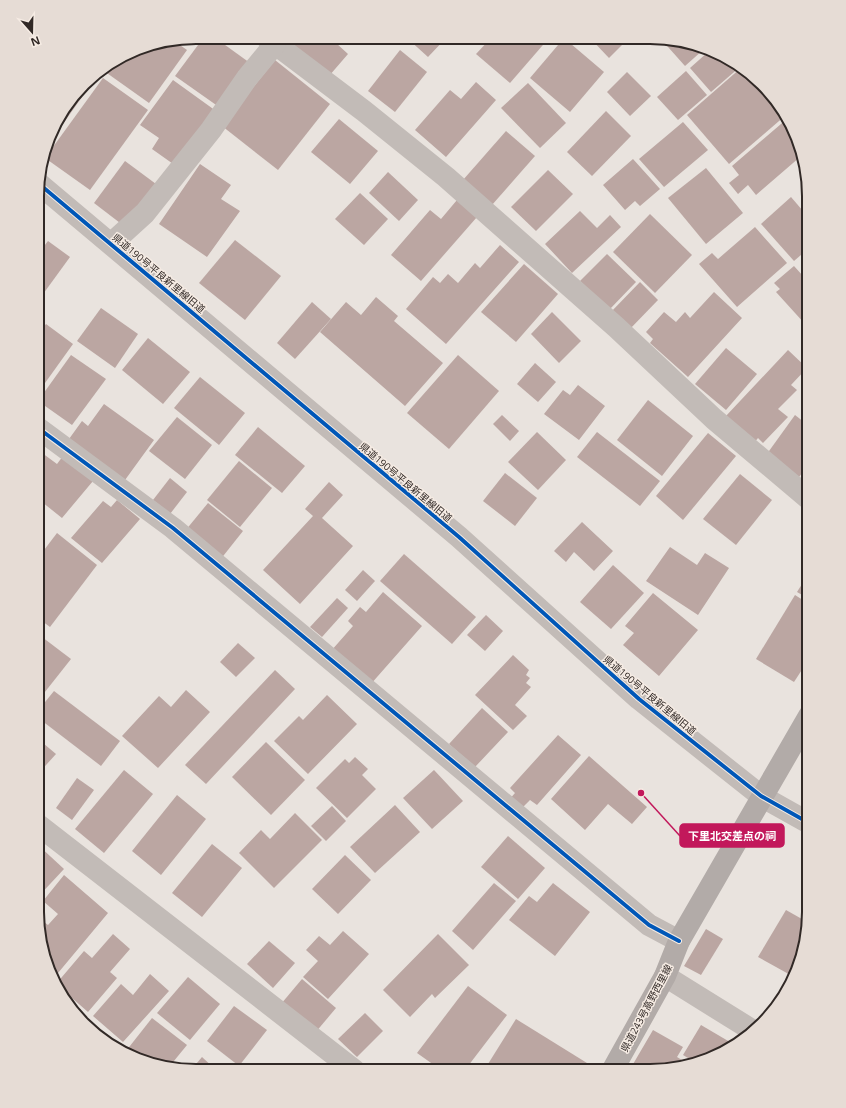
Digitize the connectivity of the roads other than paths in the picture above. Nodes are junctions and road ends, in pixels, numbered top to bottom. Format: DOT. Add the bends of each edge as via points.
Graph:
graph roads {
  1 [pos="269,44"];
  2 [pos="275,44"];
  3 [pos="44,188"];
  4 [pos="112,243"];
  5 [pos="44,432"];
  6 [pos="802,493"];
  7 [pos="802,728"];
  8 [pos="762,796"];
  9 [pos="802,819"];
  10 [pos="44,829"];
  11 [pos="679,941"];
  12 [pos="665,976"];
  13 [pos="748,1028"];
  14 [pos="346,1064"];
  15 [pos="616,1064"];
  1 -- 4 [label="street" via="211,130 145,213"];
  2 -- 6 [label="street" via="446,177 616,327 714,419"];
  3 -- 4 [label="street, 県道190号平良新里線旧道"];
  4 -- 8 [label="street, 県道190号平良新里線旧道" via="459,537 639,699"];
  5 -- 11 [label="street" via="173,528 649,925"];
  7 -- 8 [label="main road, 県道243号高野西里線"];
  8 -- 9 [label="street, 県道190号平良新里線旧道"];
  8 -- 11 [label="main road, 県道243号高野西里線"];
  10 -- 14 [label="street"];
  11 -- 12 [label="main road, 県道243号高野西里線"];
  12 -- 13 [label="street"];
  12 -- 15 [label="main road, 県道243号高野西里線"];
}
